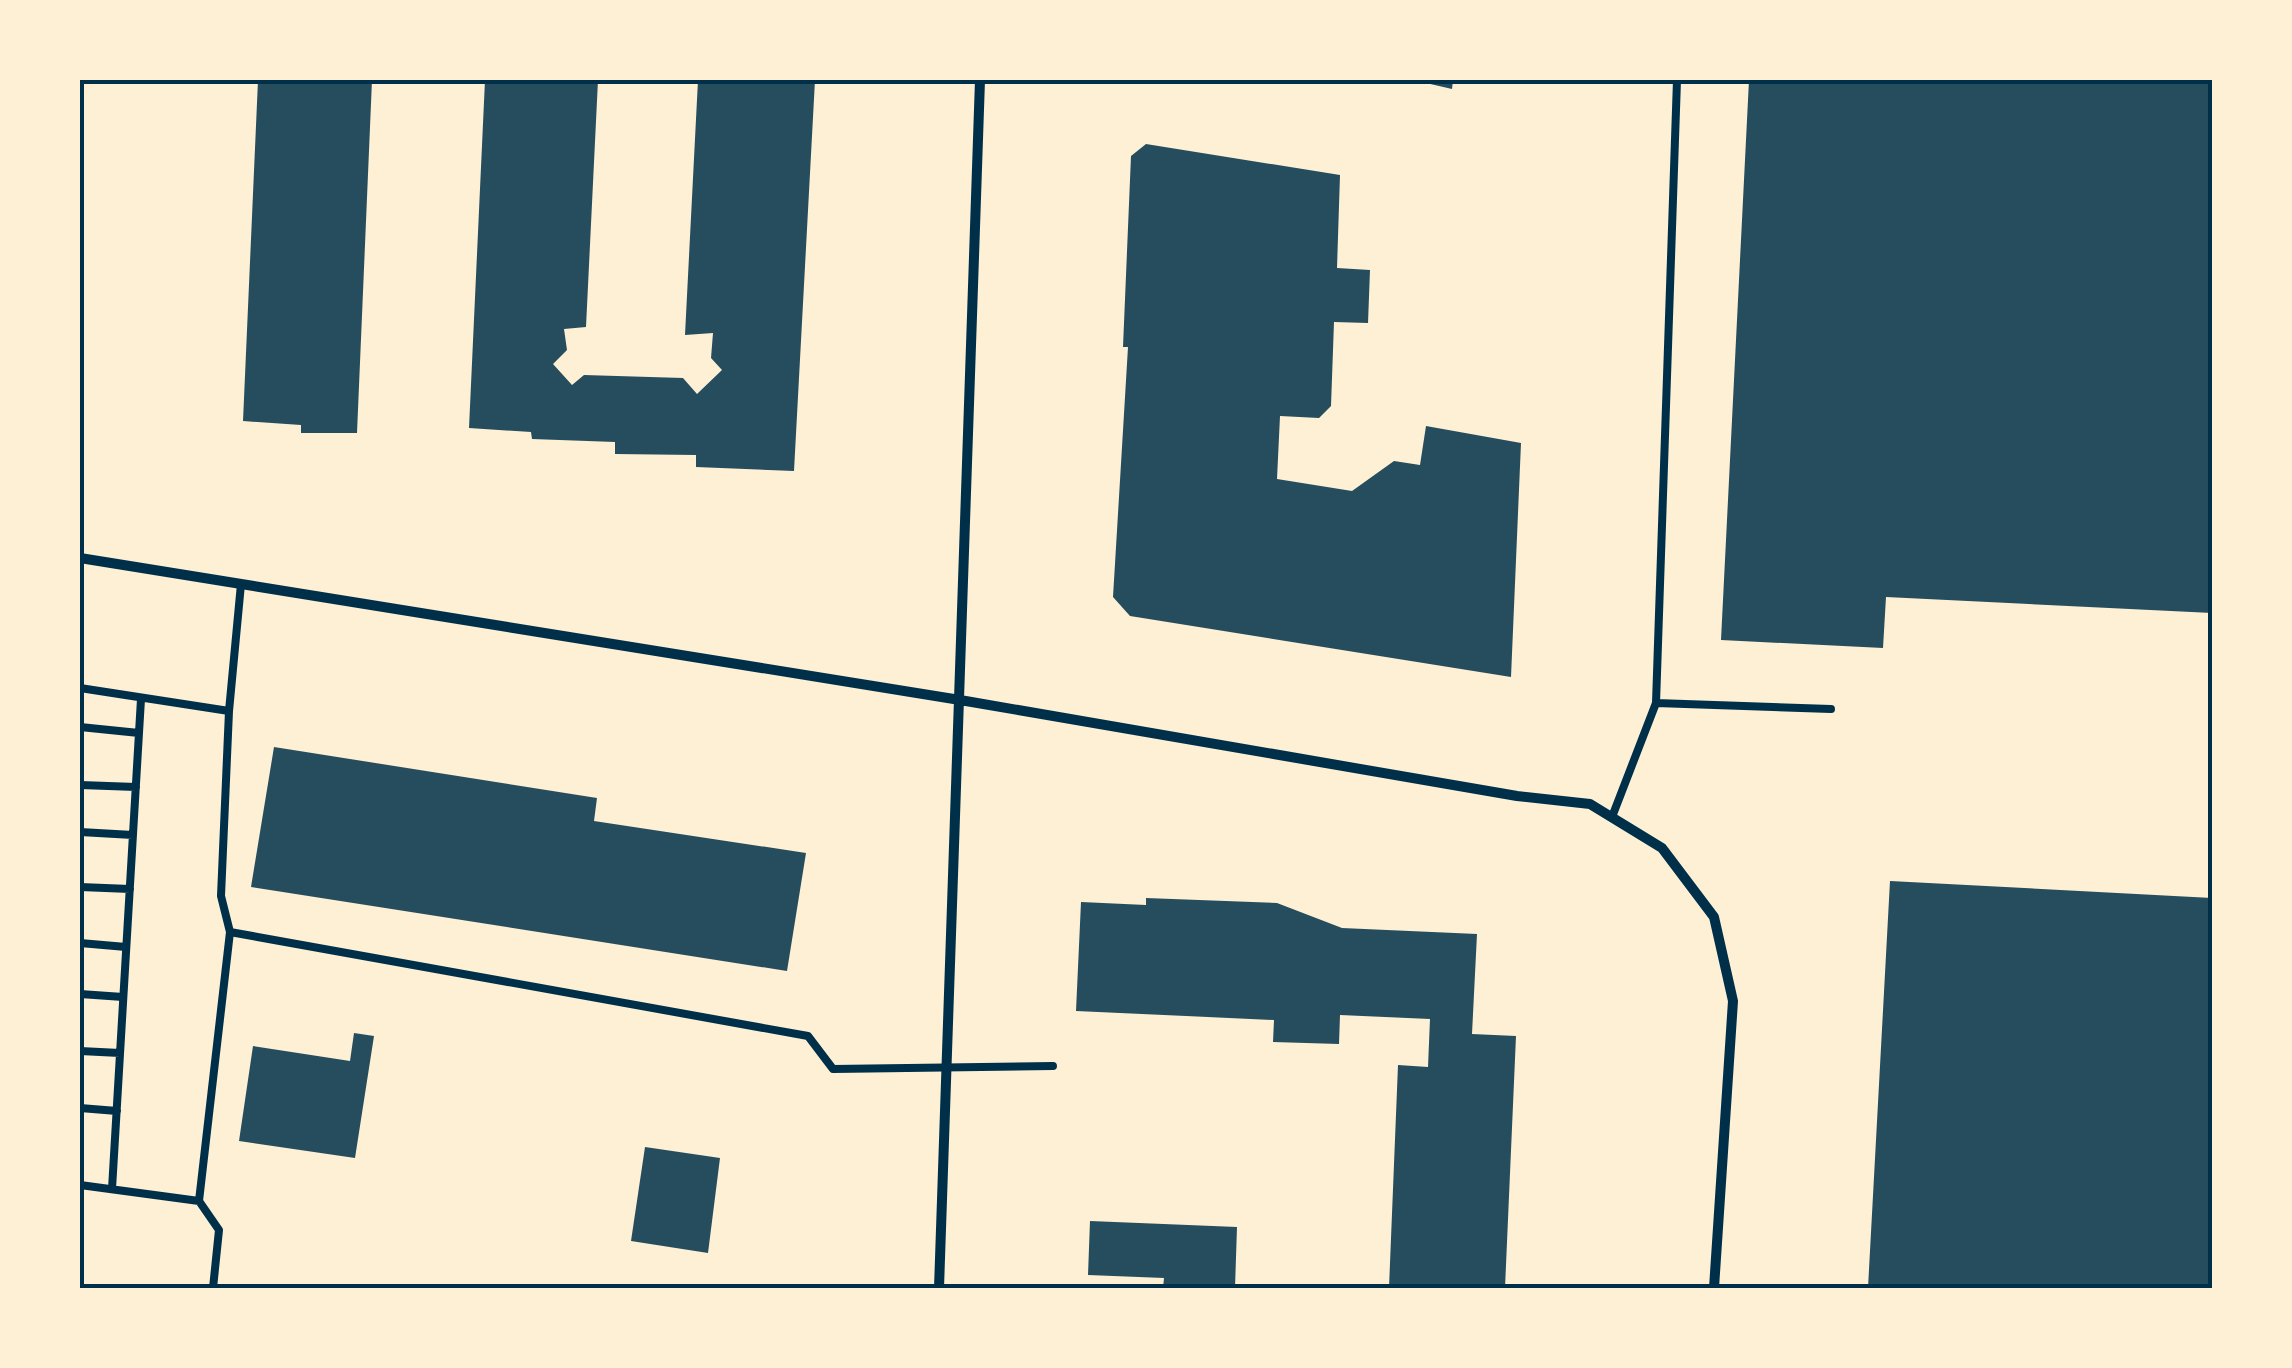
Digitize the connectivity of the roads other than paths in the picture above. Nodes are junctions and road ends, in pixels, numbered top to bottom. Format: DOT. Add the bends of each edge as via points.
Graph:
graph roads {
  1 [pos="980,80"];
  2 [pos="1678,80"];
  3 [pos="80,558"];
  4 [pos="241,584"];
  5 [pos="80,688"];
  6 [pos="141,699"];
  7 [pos="960,700"];
  8 [pos="1656,703"];
  9 [pos="1831,709"];
  10 [pos="229,711"];
  11 [pos="80,727"];
  12 [pos="139,733"];
  13 [pos="80,785"];
  14 [pos="136,786"];
  15 [pos="1612,817"];
  16 [pos="80,832"];
  17 [pos="133,834"];
  18 [pos="80,887"];
  19 [pos="130,889"];
  20 [pos="230,932"];
  21 [pos="80,943"];
  22 [pos="126,947"];
  23 [pos="80,994"];
  24 [pos="123,997"];
  25 [pos="80,1051"];
  26 [pos="120,1054"];
  27 [pos="945,1065"];
  28 [pos="1053,1066"];
  29 [pos="80,1108"];
  30 [pos="116,1110"];
  31 [pos="80,1185"];
  32 [pos="112,1189"];
  33 [pos="200,1202"];
  34 [pos="212,1288"];
  35 [pos="939,1288"];
  36 [pos="1714,1288"];
  1 -- 7 [label="street"];
  2 -- 8 [label="lane"];
  3 -- 4 [label="street"];
  4 -- 7 [label="street"];
  4 -- 10 [label="lane"];
  5 -- 6 [label="lane"];
  6 -- 10 [label="lane"];
  6 -- 12 [label="lane"];
  7 -- 15 [label="street" via="1590,804"];
  7 -- 27 [label="street"];
  8 -- 9 [label="lane"];
  8 -- 15 [label="lane"];
  10 -- 20 [label="lane" via="220,896"];
  11 -- 12 [label="lane"];
  12 -- 14 [label="lane"];
  13 -- 14 [label="lane"];
  14 -- 17 [label="lane"];
  15 -- 36 [label="street" via="1662,848 1714,918 1733,1002"];
  16 -- 17 [label="lane"];
  17 -- 19 [label="lane"];
  18 -- 19 [label="lane"];
  19 -- 22 [label="lane"];
  20 -- 27 [label="lane" via="808,1036 833,1069"];
  20 -- 33 [label="lane"];
  21 -- 22 [label="lane"];
  22 -- 24 [label="lane"];
  23 -- 24 [label="lane"];
  24 -- 26 [label="lane"];
  25 -- 26 [label="lane"];
  26 -- 30 [label="lane"];
  27 -- 28 [label="lane"];
  27 -- 35 [label="street"];
  29 -- 30 [label="lane"];
  30 -- 32 [label="lane"];
  31 -- 32 [label="lane"];
  32 -- 33 [label="lane"];
  33 -- 34 [label="lane" via="219,1230"];
}
